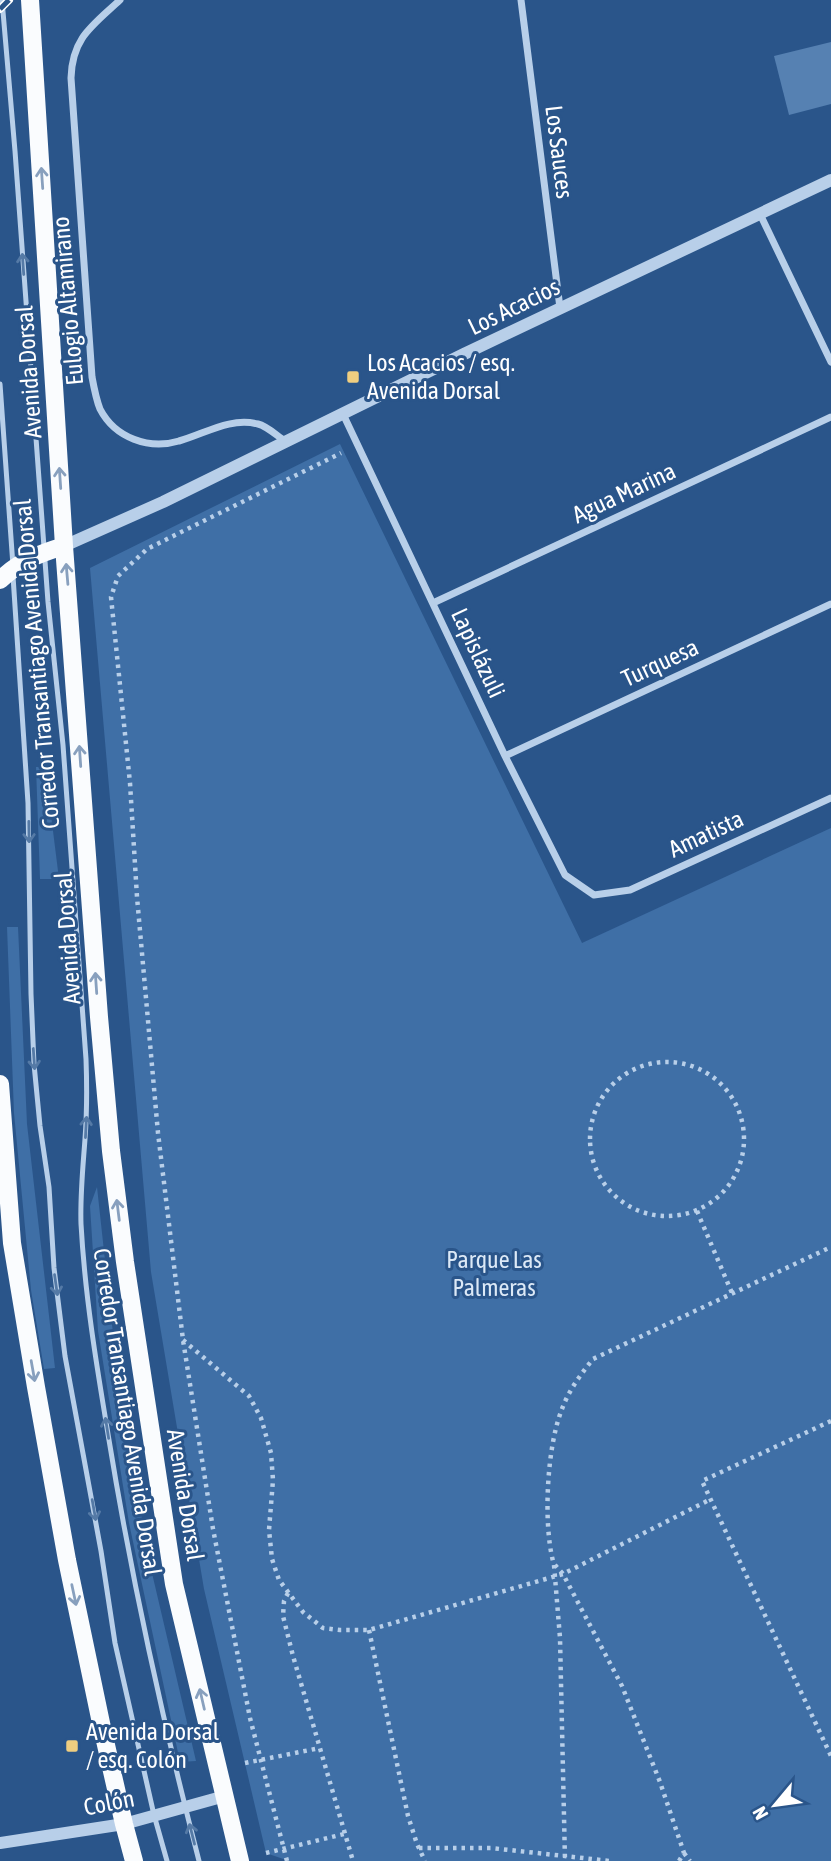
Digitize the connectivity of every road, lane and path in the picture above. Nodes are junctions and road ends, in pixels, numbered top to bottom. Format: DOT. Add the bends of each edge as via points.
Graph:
graph roads {
  1 [pos="2,0"];
  2 [pos="30,0"];
  3 [pos="120,0"];
  4 [pos="521,0"];
  5 [pos="831,180"];
  6 [pos="760,214"];
  7 [pos="559,308"];
  8 [pos="831,362"];
  9 [pos="0,384"];
  10 [pos="343,414"];
  11 [pos="831,417"];
  12 [pos="286,442"];
  13 [pos="358,445"];
  14 [pos="65,546"];
  15 [pos="44,552"];
  16 [pos="6,574"];
  17 [pos="433,603"];
  18 [pos="831,604"];
  19 [pos="505,756"];
  20 [pos="831,798"];
  21 [pos="593,895"];
  22 [pos="0,1084"];
  23 [pos="696,1210"];
  24 [pos="6,1244"];
  25 [pos="831,1247"];
  26 [pos="732,1293"];
  27 [pos="183,1340"];
  28 [pos="831,1421"];
  29 [pos="711,1499"];
  30 [pos="554,1564"];
  31 [pos="563,1574"];
  32 [pos="555,1576"];
  33 [pos="288,1593"];
  34 [pos="369,1630"];
  35 [pos="320,1748"];
  36 [pos="831,1756"];
  37 [pos="260,1760"];
  38 [pos="245,1763"];
  39 [pos="225,1797"];
  40 [pos="185,1807"];
  41 [pos="154,1815"];
  42 [pos="124,1824"];
  43 [pos="344,1834"];
  44 [pos="0,1843"];
  45 [pos="419,1849"];
  46 [pos="284,1850"];
  47 [pos="266,1853"];
  48 [pos="684,1853"];
  49 [pos="565,1858"];
  50 [pos="135,1861"];
  51 [pos="167,1861"];
  52 [pos="199,1861"];
  53 [pos="240,1861"];
  54 [pos="287,1861"];
  55 [pos="353,1861"];
  56 [pos="425,1861"];
  57 [pos="610,1861"];
  58 [pos="679,1861"];
  59 [pos="690,1861"];
  15 -- 1 [label="lane, Corredor Transantiago Avenida Dorsal, one-way"];
  14 -- 2 [label="main road, Avenida Dorsal, one-way"];
  3 -- 12 [label="street, Eulogio Altamirano" via="88,30 71,63 96,398 119,431 147,443 180,441 237,423 260,424"];
  4 -- 7 [label="street, Los Sauces"];
  5 -- 6 [label="street, Los Acacios"];
  6 -- 7 [label="street, Los Acacios"];
  6 -- 8 [label="street"];
  7 -- 10 [label="street, Los Acacios"];
  9 -- 16 [label="lane, Corredor Transantiago Avenida Dorsal"];
  10 -- 12 [label="street, Los Acacios"];
  10 -- 13 [label="street, Lapislázuli"];
  11 -- 17 [label="street, Agua Marina"];
  12 -- 14 [label="street, Los Acacios"];
  13 -- 17 [label="street, Lapislázuli"];
  13 -- 27 [label="path" via="147,549 118,576 111,597 158,1133"];
  14 -- 15 [label="main road"];
  39 -- 14 [label="main road, Avenida Dorsal, one-way" via="174,1584 125,1262 99,1017"];
  15 -- 16 [label="main road"];
  40 -- 15 [label="lane, Corredor Transantiago Avenida Dorsal, one-way" via="117,1487 86,1293 81,1221 86,1059"];
  16 -- 41 [label="lane, Corredor Transantiago Avenida Dorsal, one-way" via="28,803 34,1053 54,1268 65,1356 116,1643"];
  17 -- 19 [label="street, Lapislázuli"];
  18 -- 19 [label="street, Turquesa"];
  19 -- 21 [label="street, Lapislázuli" via="565,875"];
  20 -- 21 [label="street, Amatista" via="629,890"];
  22 -- 24 [label="main road"];
  23 -- 23 [label="path" via="664,1217 638,1212 616,1198 599,1178 590,1154 589,1129 597,1105 611,1085 632,1070 656,1063 681,1063 724,1087 738,1108 744,1134 742,1160 730,1184 713,1202"];
  23 -- 26 [label="path"];
  24 -- 42 [label="main road, one-way" via="100,1724"];
  25 -- 26 [label="path"];
  26 -- 30 [label="path" via="593,1359 578,1378 554,1438 548,1514"];
  27 -- 33 [label="path" via="249,1396 261,1418 271,1453 272,1559"];
  27 -- 37 [label="path" via="213,1529"];
  28 -- 29 [label="path" via="702,1481"];
  29 -- 31 [label="path"];
  29 -- 36 [label="path"];
  30 -- 31 [label="path"];
  30 -- 32 [label="path"];
  31 -- 32 [label="path"];
  31 -- 48 [label="path" via="622,1686"];
  32 -- 34 [label="path"];
  32 -- 49 [label="path"];
  33 -- 34 [label="path" via="323,1628"];
  33 -- 35 [label="path" via="283,1616"];
  34 -- 45 [label="path" via="402,1791"];
  35 -- 37 [label="path"];
  35 -- 43 [label="path"];
  37 -- 38 [label="path"];
  37 -- 46 [label="path"];
  39 -- 40 [label="street, Colón"];
  39 -- 53 [label="main road, Avenida Dorsal"];
  40 -- 41 [label="street, Colón"];
  52 -- 40 [label="lane, Corredor Transantiago Avenida Dorsal, one-way"];
  41 -- 42 [label="street, Colón"];
  41 -- 51 [label="lane, Corredor Transantiago Avenida Dorsal"];
  42 -- 44 [label="street, Colón"];
  42 -- 50 [label="main road"];
  43 -- 46 [label="path"];
  43 -- 55 [label="path"];
  45 -- 49 [label="path" via="491,1848"];
  45 -- 56 [label="path"];
  46 -- 47 [label="path"];
  46 -- 54 [label="path"];
  48 -- 58 [label="path"];
  48 -- 59 [label="path"];
  49 -- 57 [label="path"];
}
